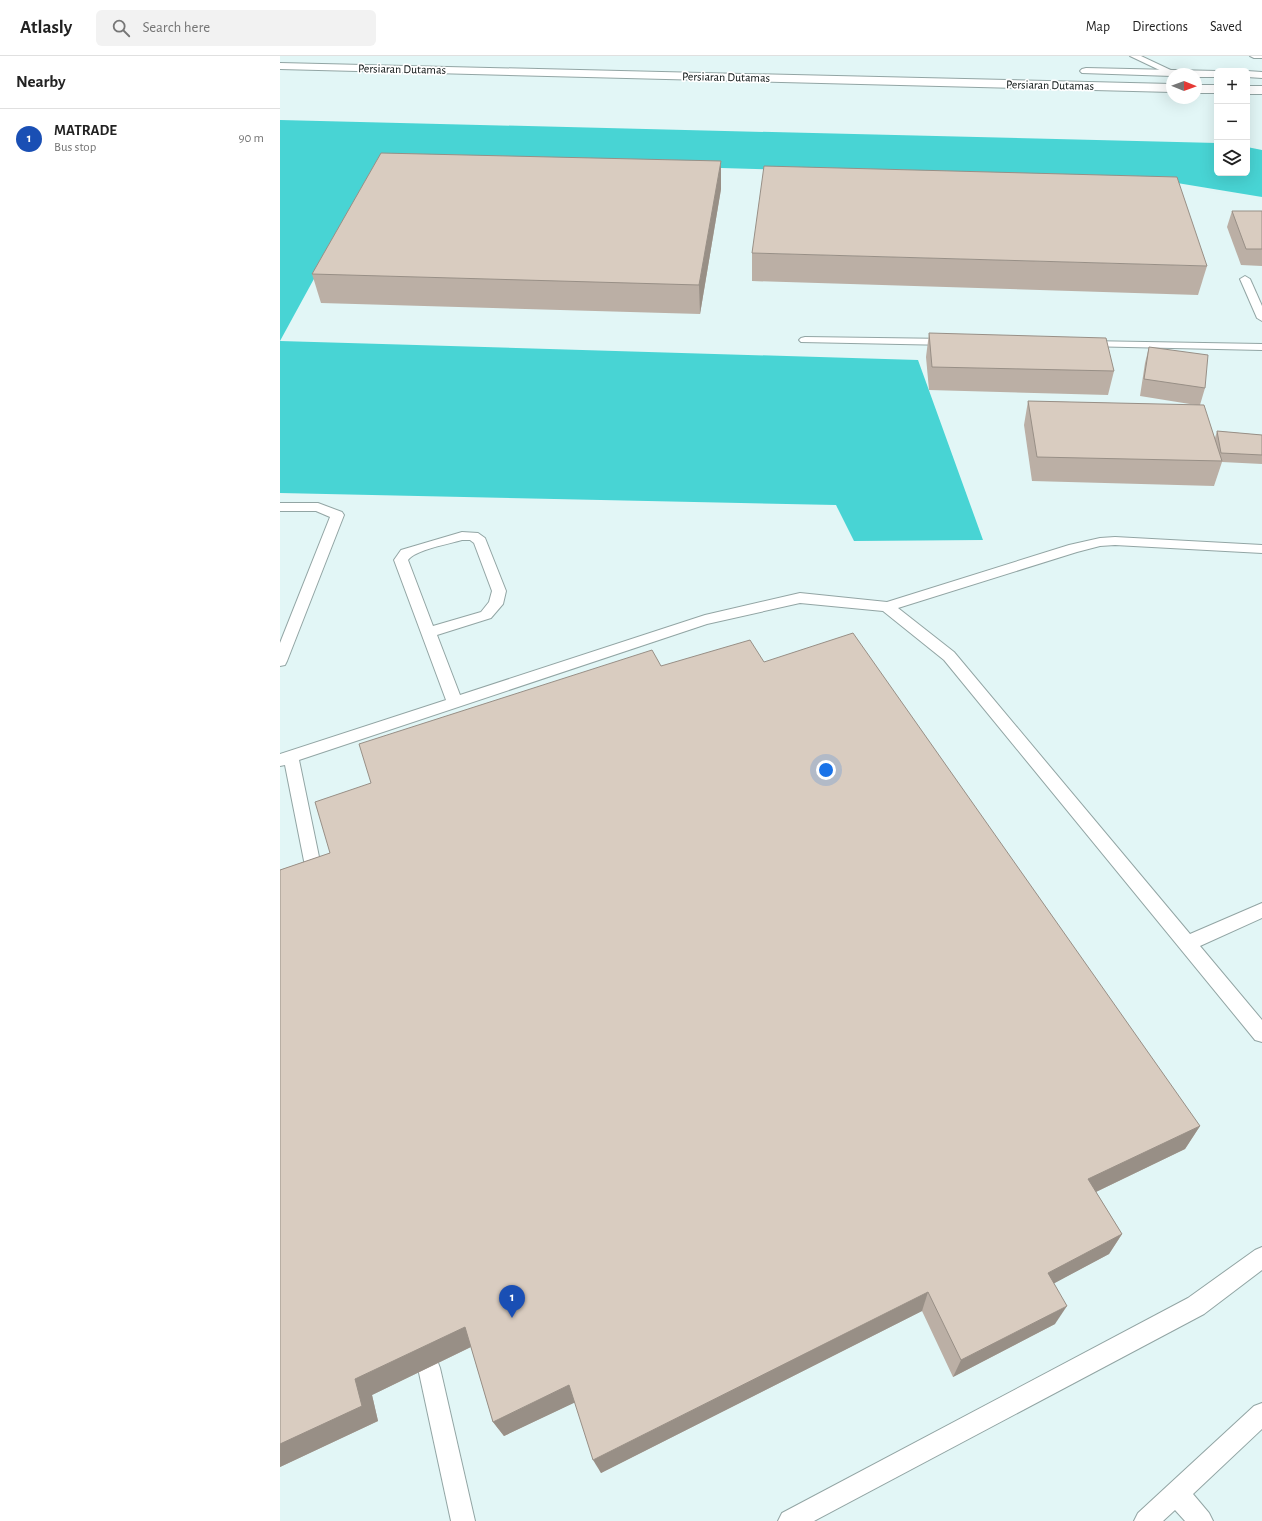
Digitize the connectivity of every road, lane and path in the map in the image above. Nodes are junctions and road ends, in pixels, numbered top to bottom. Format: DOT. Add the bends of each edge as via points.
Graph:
graph roads {
  1 [pos="1134,56"];
  2 [pos="1254,56"];
  3 [pos="1262,56"];
  4 [pos="280,66"];
  5 [pos="1077,70"];
  6 [pos="1166,70"];
  7 [pos="1166,73"];
  8 [pos="1202,74"];
  9 [pos="1214,74"];
  10 [pos="1250,74"];
  11 [pos="1262,75"];
  12 [pos="1166,88"];
  13 [pos="1202,89"];
  14 [pos="1214,89"];
  15 [pos="1250,90"];
  16 [pos="1262,90"];
  17 [pos="1245,279"];
  18 [pos="1262,318"];
  19 [pos="805,340"];
  20 [pos="963,342"];
  21 [pos="1073,344"];
  22 [pos="1262,347"];
  23 [pos="280,507"];
  24 [pos="1262,549"];
  25 [pos="887,607"];
  26 [pos="430,632"];
  27 [pos="284,637"];
  28 [pos="280,661"];
  29 [pos="456,703"];
  30 [pos="285,759"];
  31 [pos="318,889"];
  32 [pos="1262,910"];
  33 [pos="1187,943"];
  34 [pos="1262,1034"];
  35 [pos="1262,1257"];
  36 [pos="429,1368"];
  37 [pos="1262,1414"];
  38 [pos="1176,1493"];
  39 [pos="463,1521"];
  40 [pos="790,1521"];
  41 [pos="1146,1521"];
  42 [pos="1201,1521"];
  1 -- 6 [label="lane"];
  2 -- 3 [label="lane"];
  4 -- 12 [label="street, Persiaran Dutamas"];
  5 -- 7 [label="street, Persiaran Dutamas"];
  8 -- 9 [label="street, Persiaran Dutamas"];
  10 -- 11 [label="street"];
  13 -- 14 [label="street"];
  15 -- 16 [label="street"];
  17 -- 18 [label="lane"];
  19 -- 20 [label="lane"];
  21 -- 22 [label="lane"];
  23 -- 27 [label="lane" via="318,507 337,515"];
  24 -- 25 [label="lane" via="1128,541 1100,542"];
  25 -- 29 [label="lane" via="800,598 705,620"];
  25 -- 33 [label="lane" via="949,656"];
  26 -- 26 [label="lane" via="401,560 406,553 419,548 462,536 473,536 480,541 499,591 496,604 486,615"];
  26 -- 29 [label="lane"];
  27 -- 28 [label="lane"];
  29 -- 30 [label="lane"];
  30 -- 31 [label="lane"];
  32 -- 33 [label="lane"];
  33 -- 34 [label="lane"];
  35 -- 40 [label="lane" via="1196,1306"];
  36 -- 39 [label="lane"];
  37 -- 38 [label="lane"];
  38 -- 41 [label="lane"];
  38 -- 42 [label="lane"];
}
